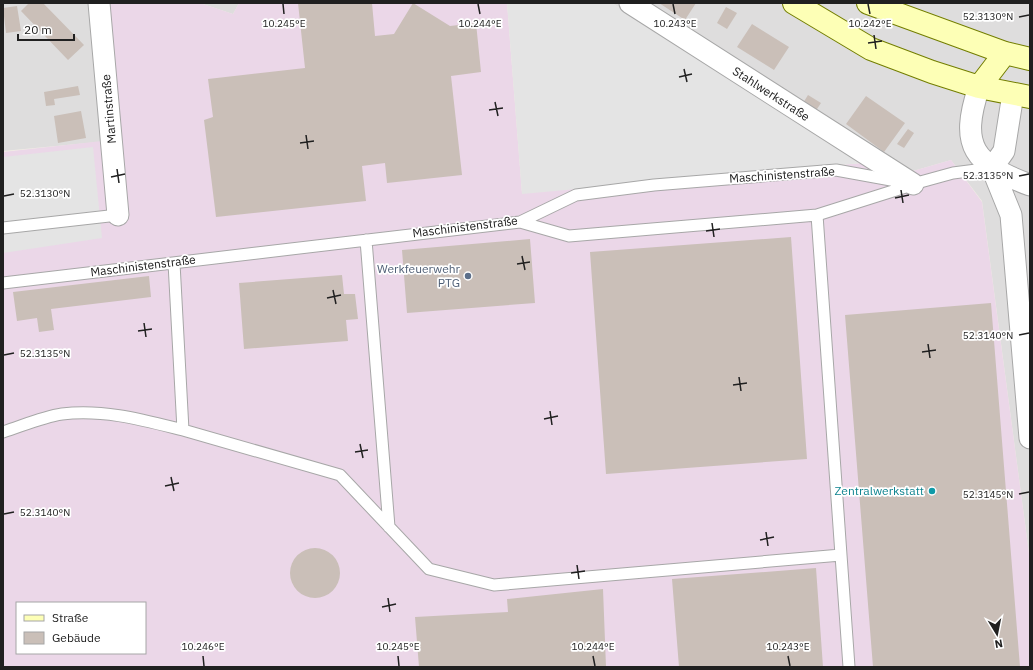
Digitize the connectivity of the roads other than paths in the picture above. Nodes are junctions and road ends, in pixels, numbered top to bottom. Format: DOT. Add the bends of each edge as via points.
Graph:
graph roads {
  1 [pos="99,3"];
  2 [pos="630,3"];
  3 [pos="794,3"];
  4 [pos="868,3"];
  5 [pos="1005,53"];
  6 [pos="1030,59"];
  7 [pos="979,87"];
  8 [pos="1022,96"];
  9 [pos="992,168"];
  10 [pos="913,184"];
  11 [pos="1030,185"];
  12 [pos="118,215"];
  13 [pos="817,215"];
  14 [pos="520,222"];
  15 [pos="3,228"];
  16 [pos="366,240"];
  17 [pos="174,263"];
  18 [pos="3,283"];
  19 [pos="183,430"];
  20 [pos="3,432"];
  21 [pos="1030,438"];
  22 [pos="389,527"];
  23 [pos="841,555"];
  24 [pos="848,667"];
  1 -- 12 [label="street, Martinstraße"];
  2 -- 10 [label="street, Stahlwerkstraße"];
  3 -- 7 [label="street" via="871,48"];
  4 -- 5 [label="street"];
  5 -- 6 [label="street"];
  5 -- 7 [label="street"];
  5 -- 8 [label="street"];
  7 -- 8 [label="street"];
  7 -- 9 [label="street" via="969,129 976,153"];
  8 -- 9 [label="street" via="1004,151"];
  9 -- 10 [label="lane, Maschinistenstraße"];
  9 -- 11 [label="street"];
  9 -- 21 [label="street" via="1011,216"];
  10 -- 13 [label="lane"];
  10 -- 14 [label="lane, Maschinistenstraße" via="836,170 654,185 576,195"];
  12 -- 15 [label="lane"];
  13 -- 14 [label="lane" via="569,236"];
  13 -- 23 [label="lane"];
  14 -- 16 [label="lane, Maschinistenstraße"];
  16 -- 17 [label="lane, Maschinistenstraße"];
  16 -- 22 [label="lane"];
  17 -- 18 [label="lane, Maschinistenstraße"];
  17 -- 19 [label="lane"];
  19 -- 20 [label="lane" via="100,412 61,414"];
  19 -- 22 [label="lane" via="340,475"];
  22 -- 23 [label="lane" via="429,569 494,585"];
  23 -- 24 [label="lane"];
}
